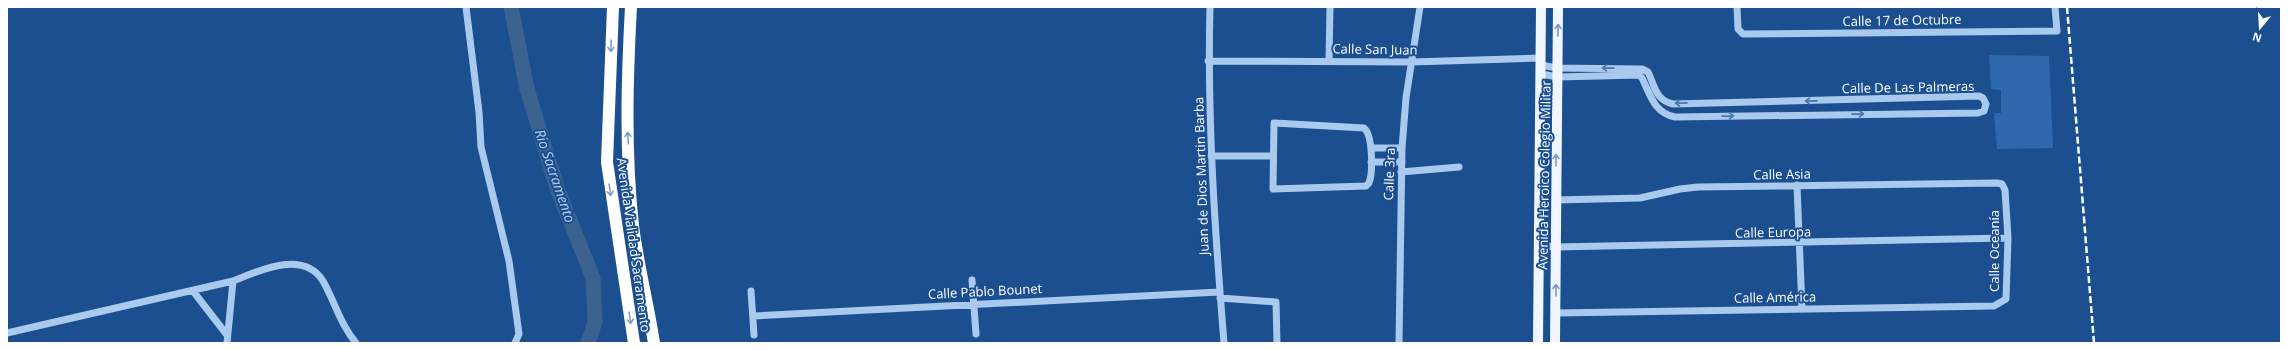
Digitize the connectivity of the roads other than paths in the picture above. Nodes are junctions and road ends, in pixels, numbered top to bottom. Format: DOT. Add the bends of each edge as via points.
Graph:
graph roads {
  1 [pos="466,7"];
  2 [pos="613,7"];
  3 [pos="1210,7"];
  4 [pos="1330,7"];
  5 [pos="1420,7"];
  6 [pos="1541,7"];
  7 [pos="1558,7"];
  8 [pos="1737,7"];
  9 [pos="2055,7"];
  10 [pos="632,8"];
  11 [pos="1208,61"];
  12 [pos="1329,61"];
  13 [pos="1412,62"];
  14 [pos="1541,65"];
  15 [pos="1558,72"];
  16 [pos="1662,100"];
  17 [pos="1833,101"];
  18 [pos="1659,108"];
  19 [pos="1834,115"];
  20 [pos="1371,148"];
  21 [pos="1402,148"];
  22 [pos="1211,156"];
  23 [pos="1273,156"];
  24 [pos="1371,162"];
  25 [pos="1402,162"];
  26 [pos="1459,167"];
  27 [pos="1401,172"];
  28 [pos="1797,185"];
  29 [pos="2005,190"];
  30 [pos="1556,200"];
  31 [pos="2008,238"];
  32 [pos="1800,244"];
  33 [pos="1538,245"];
  34 [pos="1555,248"];
  35 [pos="972,280"];
  36 [pos="233,281"];
  37 [pos="193,291"];
  38 [pos="751,292"];
  39 [pos="1220,295"];
  40 [pos="974,303"];
  41 [pos="1994,306"];
  42 [pos="1802,309"];
  43 [pos="1556,313"];
  44 [pos="753,316"];
  45 [pos="7,333"];
  46 [pos="976,334"];
  47 [pos="754,335"];
  48 [pos="227,339"];
  49 [pos="356,343"];
  50 [pos="515,343"];
  51 [pos="634,343"];
  52 [pos="654,343"];
  53 [pos="1224,343"];
  54 [pos="1277,343"];
  55 [pos="1399,343"];
  56 [pos="1538,343"];
  57 [pos="1555,343"];
  1 -- 50 [label="street" via="481,147 510,266 519,334"];
  2 -- 51 [label="highway, Avenida Vialidad Sacramento, one-way" via="607,162"];
  3 -- 11 [label="street, Juan de Dios Martin Barba"];
  4 -- 12 [label="street"];
  5 -- 13 [label="street, Calle 3ra"];
  6 -- 14 [label="main road, Avenida Heroico Colegio Militar"];
  15 -- 7 [label="main road, Avenida Heroico Colegio Militar, one-way"];
  8 -- 9 [label="street, Calle 17 de Octubre" via="1739,32 1747,34 2057,31"];
  52 -- 10 [label="highway, Avenida Vialidad Sacramento, one-way" via="634,227 628,155 626,77"];
  11 -- 12 [label="street, Calle San Juan"];
  11 -- 22 [label="street, Juan de Dios Martin Barba"];
  12 -- 13 [label="street, Calle San Juan"];
  13 -- 14 [label="street, Calle San Juan"];
  13 -- 21 [label="street, Calle 3ra"];
  14 -- 15 [label="street, Calle De Las Palmeras"];
  14 -- 33 [label="main road, Avenida Heroico Colegio Militar"];
  16 -- 15 [label="street, Calle De Las Palmeras, one-way" via="1653,86 1650,74 1642,69"];
  15 -- 18 [label="street, Calle De Las Palmeras" via="1639,76 1653,103"];
  30 -- 15 [label="main road, Avenida Heroico Colegio Militar, one-way"];
  17 -- 16 [label="street, Calle De Las Palmeras, one-way" via="1673,104"];
  16 -- 18 [label="street"];
  17 -- 19 [label="street"];
  19 -- 17 [label="street, Calle De Las Palmeras, one-way" via="1978,113 1984,111 1986,104 1979,96"];
  18 -- 19 [label="street, Calle De Las Palmeras, one-way" via="1675,117"];
  20 -- 21 [label="street"];
  20 -- 23 [label="street" via="1368,133 1362,128 1274,123"];
  20 -- 24 [label="street"];
  21 -- 25 [label="street, Calle 3ra"];
  22 -- 23 [label="street"];
  22 -- 39 [label="street, Juan de Dios Martin Barba"];
  23 -- 24 [label="street" via="1273,189 1366,186 1370,181"];
  24 -- 25 [label="street"];
  25 -- 27 [label="street, Calle 3ra"];
  26 -- 27 [label="street"];
  27 -- 55 [label="street, Calle 3ra"];
  28 -- 29 [label="street, Calle Asia" via="1997,183 2002,184"];
  28 -- 30 [label="street, Calle Asia" via="1698,187 1640,198"];
  28 -- 32 [label="street"];
  29 -- 31 [label="street, Calle Oceanía"];
  30 -- 34 [label="main road, Avenida Heroico Colegio Militar"];
  31 -- 32 [label="street, Calle Europa"];
  31 -- 41 [label="street, Calle Oceanía" via="2006,299"];
  32 -- 34 [label="street, Calle Europa"];
  32 -- 42 [label="street"];
  33 -- 34 [label="street, Calle Europa"];
  33 -- 56 [label="main road, Avenida Heroico Colegio Militar"];
  43 -- 34 [label="main road, Avenida Heroico Colegio Militar, one-way"];
  35 -- 40 [label="street"];
  36 -- 37 [label="street"];
  36 -- 48 [label="street"];
  36 -- 49 [label="street" via="285,264 304,267 322,280 340,322"];
  37 -- 45 [label="street"];
  37 -- 48 [label="street"];
  38 -- 44 [label="street"];
  39 -- 40 [label="street, Calle Pablo Bounet"];
  39 -- 53 [label="street, Juan de Dios Martin Barba"];
  39 -- 54 [label="street, Calle Pablo Bounet" via="1276,302"];
  40 -- 44 [label="street, Calle Pablo Bounet"];
  40 -- 46 [label="street"];
  41 -- 42 [label="street, Calle América"];
  42 -- 43 [label="street, Calle América"];
  43 -- 57 [label="main road, Avenida Heroico Colegio Militar"];
  44 -- 47 [label="street"];
}
